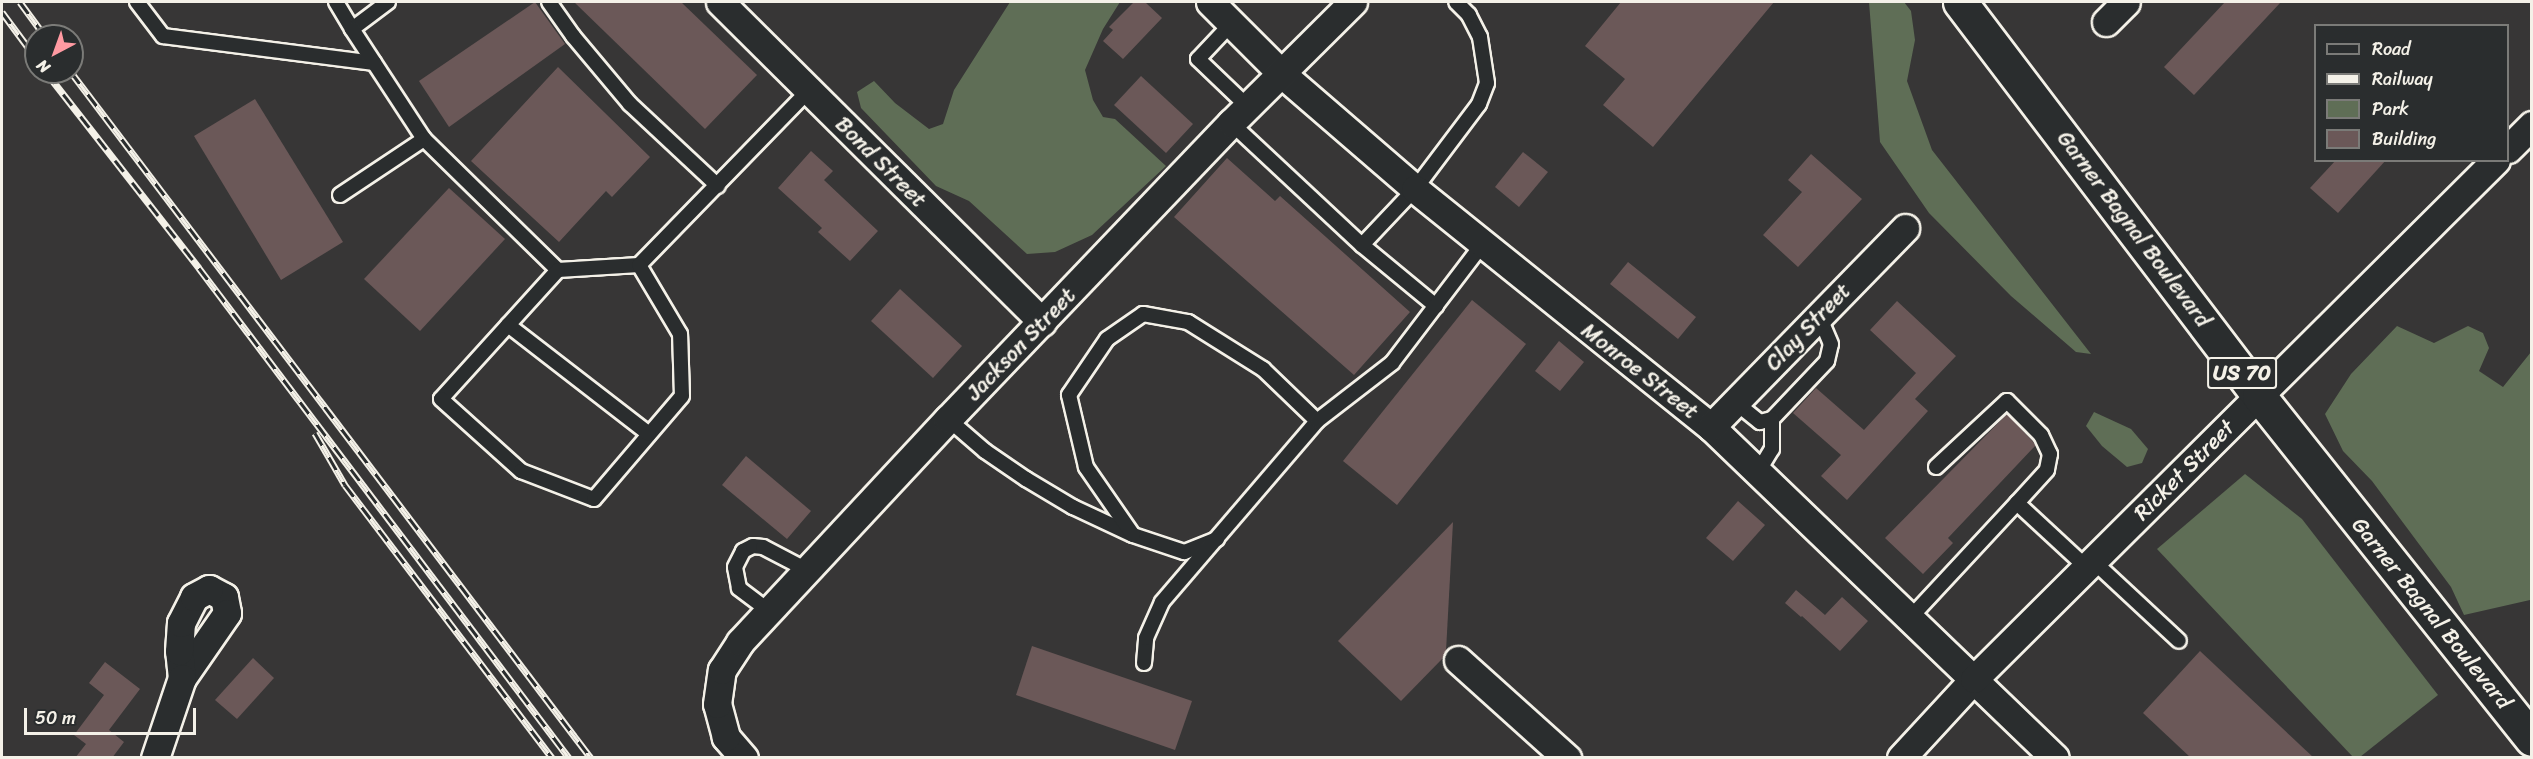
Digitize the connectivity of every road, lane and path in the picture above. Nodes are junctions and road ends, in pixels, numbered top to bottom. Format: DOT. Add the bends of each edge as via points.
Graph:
graph roads {
  1 [pos="137,2"];
  2 [pos="336,2"];
  3 [pos="388,2"];
  4 [pos="549,2"];
  5 [pos="720,2"];
  6 [pos="1210,2"];
  7 [pos="1353,2"];
  8 [pos="1456,2"];
  9 [pos="1960,2"];
  10 [pos="2126,2"];
  11 [pos="2106,22"];
  12 [pos="1231,24"];
  13 [pos="352,28"];
  14 [pos="374,63"];
  15 [pos="1282,74"];
  16 [pos="809,90"];
  17 [pos="1239,115"];
  18 [pos="2532,125"];
  19 [pos="424,139"];
  20 [pos="2509,148"];
  21 [pos="2494,162"];
  22 [pos="718,186"];
  23 [pos="1415,189"];
  24 [pos="340,195"];
  25 [pos="1905,228"];
  26 [pos="1362,245"];
  27 [pos="1482,245"];
  28 [pos="639,265"];
  29 [pos="558,270"];
  30 [pos="1436,306"];
  31 [pos="1819,316"];
  32 [pos="1042,322"];
  33 [pos="508,325"];
  34 [pos="2259,396"];
  35 [pos="1735,402"];
  36 [pos="948,419"];
  37 [pos="1772,419"];
  38 [pos="1317,422"];
  39 [pos="1711,427"];
  40 [pos="649,434"];
  41 [pos="1936,467"];
  42 [pos="1758,472"];
  43 [pos="2017,503"];
  44 [pos="1133,535"];
  45 [pos="1216,539"];
  46 [pos="2090,564"];
  47 [pos="807,570"];
  48 [pos="769,611"];
  49 [pos="1910,618"];
  50 [pos="2179,641"];
  51 [pos="1458,660"];
  52 [pos="1144,663"];
  53 [pos="182,678"];
  54 [pos="1974,679"];
  55 [pos="2532,739"];
  56 [pos="155,758"];
  57 [pos="744,758"];
  58 [pos="1567,758"];
  59 [pos="1901,758"];
  60 [pos="2055,758"];
  1 -- 14 [label="lane" via="163,36"];
  2 -- 13 [label="lane"];
  3 -- 13 [label="lane"];
  4 -- 22 [label="lane" via="630,104"];
  5 -- 16 [label="street, Bond Street"];
  6 -- 12 [label="street, Monroe Street"];
  7 -- 15 [label="street, Jackson Street"];
  8 -- 23 [label="lane" via="1469,15 1480,37 1487,83 1479,104"];
  9 -- 34 [label="highway, Garner Bagnal Boulevard / US 70"];
  10 -- 11 [label="street"];
  12 -- 15 [label="street, Monroe Street"];
  12 -- 17 [label="lane" via="1198,59"];
  13 -- 14 [label="lane"];
  14 -- 19 [label="lane"];
  15 -- 17 [label="street, Jackson Street"];
  15 -- 23 [label="street, Monroe Street"];
  16 -- 22 [label="lane"];
  16 -- 32 [label="street, Bond Street"];
  17 -- 26 [label="lane"];
  17 -- 32 [label="street, Jackson Street"];
  18 -- 20 [label="street"];
  19 -- 24 [label="lane"];
  19 -- 29 [label="lane"];
  21 -- 34 [label="street, Ricket Street"];
  22 -- 28 [label="lane"];
  23 -- 26 [label="lane"];
  23 -- 27 [label="street, Monroe Street"];
  25 -- 31 [label="street, Clay Street"];
  26 -- 30 [label="lane"];
  27 -- 30 [label="lane"];
  27 -- 39 [label="street, Monroe Street"];
  28 -- 29 [label="lane"];
  28 -- 40 [label="lane" via="680,334 682,396"];
  29 -- 33 [label="lane"];
  30 -- 38 [label="lane" via="1392,363"];
  31 -- 35 [label="street, Clay Street"];
  31 -- 37 [label="lane" via="1831,344 1827,361"];
  32 -- 36 [label="street, Jackson Street"];
  33 -- 40 [label="lane"];
  33 -- 40 [label="lane" via="441,399 521,471 594,499"];
  34 -- 46 [label="street, Ricket Street"];
  34 -- 55 [label="highway, Garner Bagnal Boulevard / US 70"];
  35 -- 37 [label="lane" via="1760,422"];
  35 -- 39 [label="street, Clay Street"];
  36 -- 44 [label="lane" via="1026,479 1073,507"];
  36 -- 47 [label="street, Jackson Street"];
  37 -- 42 [label="lane" via="1772,449"];
  38 -- 44 [label="lane" via="1263,369 1188,322 1143,314 1107,339 1069,395 1086,466"];
  38 -- 45 [label="lane"];
  39 -- 42 [label="street, Monroe Street"];
  41 -- 43 [label="lane" via="2007,401 2041,435 2050,454 2048,470"];
  42 -- 49 [label="street, Monroe Street"];
  43 -- 46 [label="lane"];
  43 -- 49 [label="lane"];
  44 -- 45 [label="lane" via="1184,552"];
  45 -- 52 [label="lane" via="1162,602 1146,638"];
  46 -- 50 [label="lane"];
  46 -- 54 [label="street, Ricket Street"];
  47 -- 48 [label="street, Jackson Street"];
  47 -- 48 [label="lane" via="763,547 743,551 735,567 739,588"];
  48 -- 57 [label="street, Jackson Street" via="740,642 722,670 717,704 726,736"];
  49 -- 54 [label="street, Monroe Street"];
  51 -- 58 [label="street"];
  53 -- 56 [label="street"];
  54 -- 59 [label="street, Ricket Street"];
  54 -- 60 [label="street, Monroe Street"];
}
